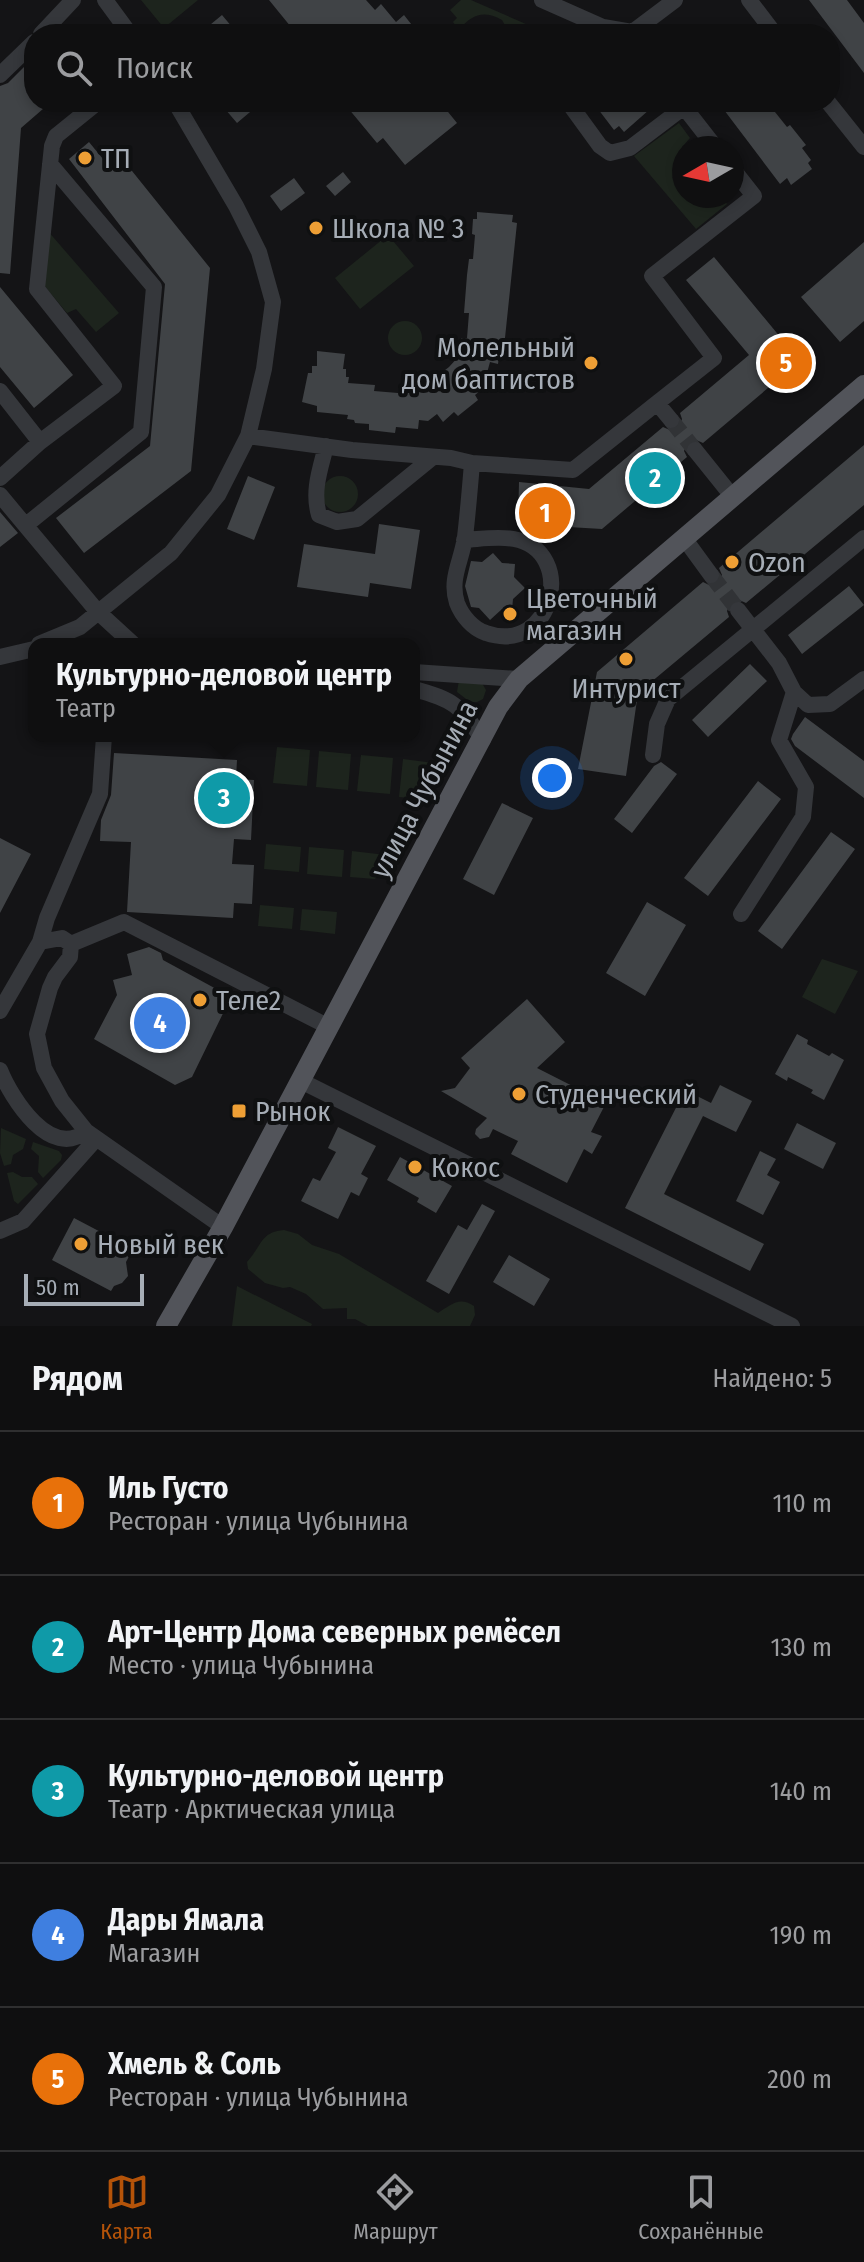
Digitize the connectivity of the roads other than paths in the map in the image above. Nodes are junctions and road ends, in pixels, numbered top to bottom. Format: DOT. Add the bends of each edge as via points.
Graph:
graph roads {
  1 [pos="73,0"];
  2 [pos="105,0"];
  3 [pos="542,0"];
  4 [pos="675,0"];
  5 [pos="749,0"];
  6 [pos="50,24"];
  7 [pos="123,24"];
  8 [pos="596,24"];
  9 [pos="643,24"];
  10 [pos="767,24"];
  11 [pos="24,52"];
  12 [pos="0,75"];
  13 [pos="86,112"];
  14 [pos="181,112"];
  15 [pos="575,112"];
  16 [pos="677,112"];
  17 [pos="688,112"];
  18 [pos="837,112"];
  19 [pos="707,136"];
  20 [pos="861,138"];
  21 [pos="50,164"];
  22 [pos="744,183"];
  23 [pos="744,204"];
  24 [pos="739,208"];
  25 [pos="863,388"];
  26 [pos="0,391"];
  27 [pos="657,403"];
  28 [pos="671,420"];
  29 [pos="248,436"];
  30 [pos="40,442"];
  31 [pos="326,446"];
  32 [pos="695,450"];
  33 [pos="433,457"];
  34 [pos="472,463"];
  35 [pos="0,478"];
  36 [pos="0,495"];
  37 [pos="732,496"];
  38 [pos="26,525"];
  39 [pos="684,538"];
  40 [pos="864,538"];
  41 [pos="464,540"];
  42 [pos="711,575"];
  43 [pos="738,610"];
  44 [pos="97,611"];
  45 [pos="752,630"];
  46 [pos="55,638"];
  47 [pos="126,638"];
  48 [pos="28,648"];
  49 [pos="4,656"];
  50 [pos="420,672"];
  51 [pos="519,679"];
  52 [pos="864,679"];
  53 [pos="420,691"];
  54 [pos="794,692"];
  55 [pos="483,740"];
  56 [pos="104,742"];
  57 [pos="653,755"];
  58 [pos="741,914"];
  59 [pos="40,942"];
  60 [pos="71,944"];
  61 [pos="0,1011"];
  62 [pos="329,1027"];
  63 [pos="0,1070"];
  64 [pos="301,1081"];
  65 [pos="91,1135"];
  66 [pos="223,1227"];
  67 [pos="0,1231"];
  68 [pos="166,1326"];
  69 [pos="792,1326"];
  1 -- 6 [label="street"];
  2 -- 7 [label="street"];
  3 -- 8 [label="street"];
  4 -- 9 [label="street"];
  5 -- 10 [label="street"];
  11 -- 12 [label="street"];
  13 -- 21 [label="street" via="56,136"];
  14 -- 29 [label="street" via="259,252 273,302"];
  15 -- 16 [label="street" via="610,153 630,148"];
  17 -- 19 [label="street"];
  18 -- 20 [label="street"];
  21 -- 30 [label="street" via="37,289 114,386"];
  21 -- 38 [label="street" via="154,287 141,432"];
  22 -- 23 [label="street" via="754,196"];
  24 -- 27 [label="street" via="652,276 714,358"];
  25 -- 37 [label="main road, улица Чубынина"];
  26 -- 30 [label="street"];
  27 -- 28 [label="street"];
  27 -- 34 [label="street" via="573,470"];
  29 -- 31 [label="street"];
  29 -- 44 [label="street" via="218,495 171,553"];
  30 -- 35 [label="street"];
  31 -- 33 [label="street"];
  31 -- 33 [label="street" via="316,504 319,515 337,522 357,519"];
  32 -- 37 [label="street"];
  33 -- 34 [label="street"];
  34 -- 41 [label="street"];
  36 -- 38 [label="street"];
  37 -- 39 [label="main road, улица Чубынина"];
  38 -- 44 [label="street"];
  39 -- 42 [label="street"];
  39 -- 51 [label="main road, улица Чубынина"];
  40 -- 45 [label="street"];
  41 -- 41 [label="street" via="455,589 467,620 496,636 525,632 538,622 549,605 552,579 538,551 517,539"];
  43 -- 45 [label="street"];
  44 -- 46 [label="street" via="80,627"];
  44 -- 47 [label="street"];
  45 -- 54 [label="street"];
  45 -- 57 [label="street" via="668,699 657,724"];
  48 -- 49 [label="street"];
  50 -- 51 [label="street"];
  51 -- 55 [label="main road, улица Чубынина"];
  52 -- 54 [label="street" via="830,704 808,705"];
  53 -- 55 [label="street" via="451,701"];
  54 -- 58 [label="street" via="779,740 806,787 803,817"];
  55 -- 62 [label="main road, улица Чубынина"];
  56 -- 59 [label="street" via="100,794"];
  59 -- 60 [label="street" via="62,938"];
  59 -- 61 [label="street"];
  60 -- 62 [label="street" via="124,922"];
  60 -- 65 [label="street" via="70,957 50,988 37,1034 44,1068 62,1101"];
  62 -- 64 [label="main road, улица Чубынина"];
  63 -- 65 [label="street" via="30,1120 69,1140"];
  64 -- 66 [label="main road, улица Чубынина"];
  64 -- 69 [label="street" via="470,1173"];
  65 -- 66 [label="street"];
  65 -- 67 [label="street" via="23,1221"];
  66 -- 68 [label="main road, улица Чубынина"];
}
